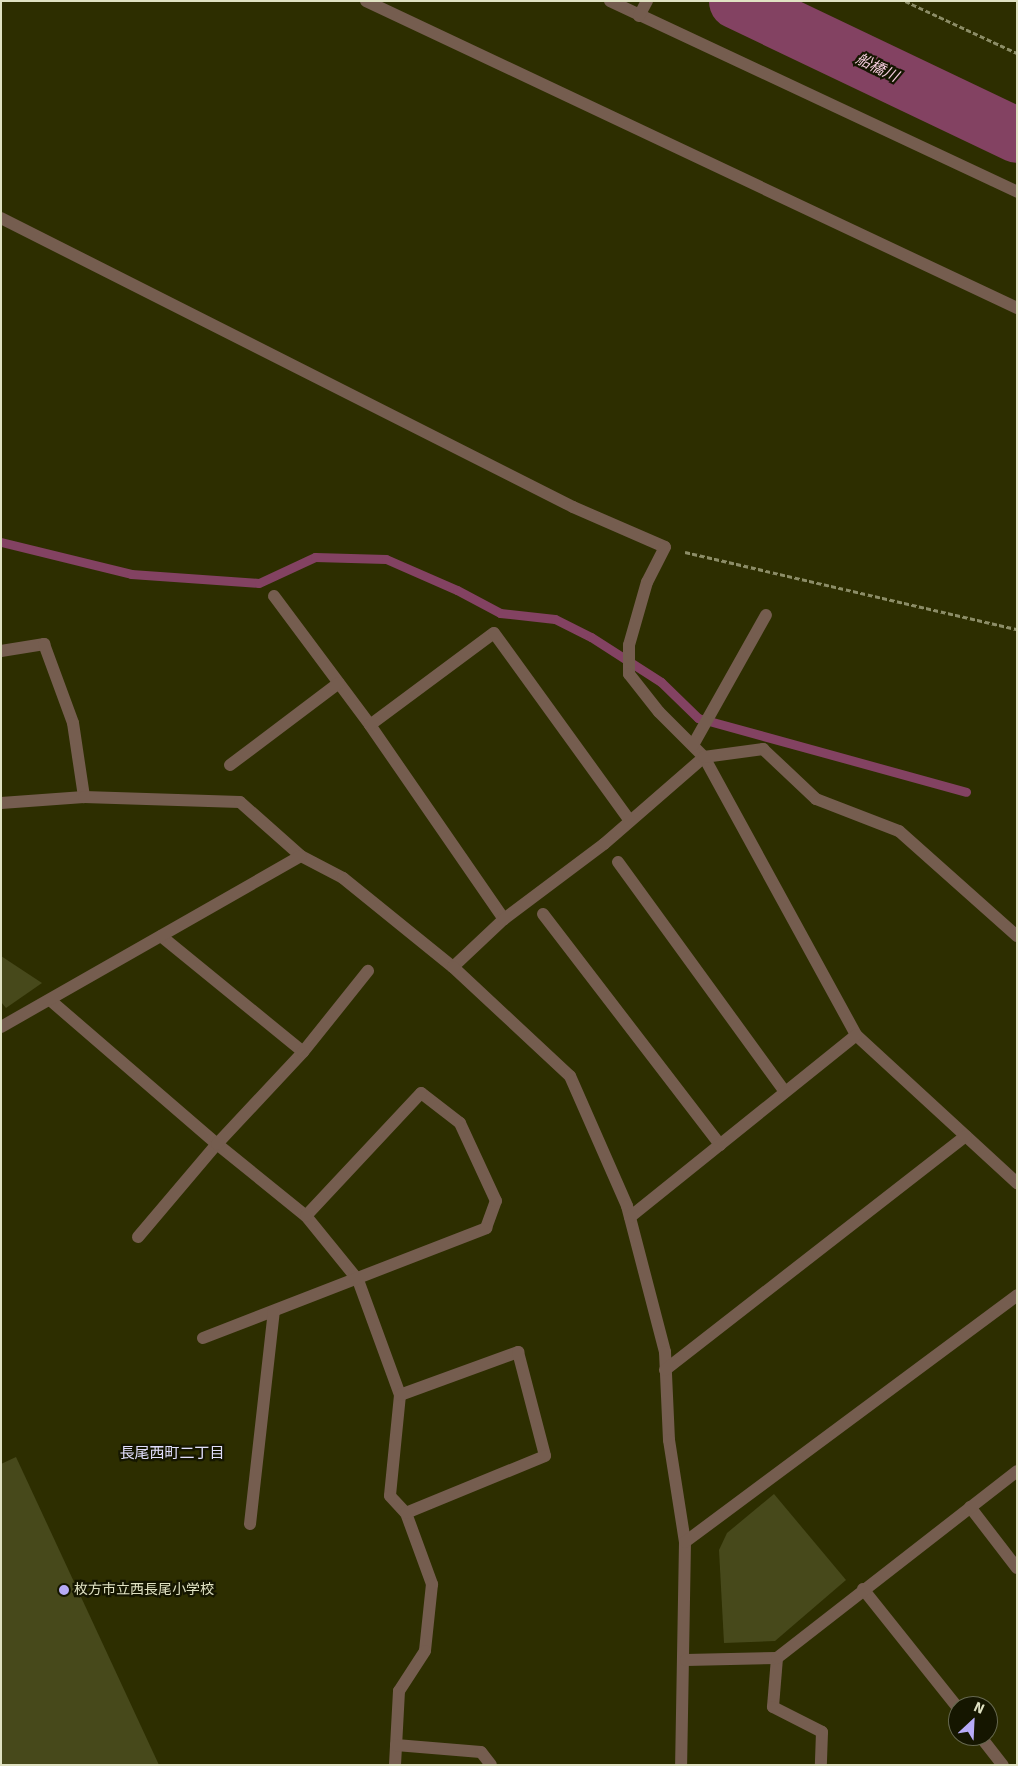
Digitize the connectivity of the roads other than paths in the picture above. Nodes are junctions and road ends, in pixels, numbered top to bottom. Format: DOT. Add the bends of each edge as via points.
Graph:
graph roads {
  1 [pos="366,1"];
  2 [pos="610,1"];
  3 [pos="644,7"];
  4 [pos="1017,192"];
  5 [pos="1,218"];
  6 [pos="1017,308"];
  7 [pos="274,596"];
  8 [pos="766,615"];
  9 [pos="1,651"];
  10 [pos="339,683"];
  11 [pos="370,725"];
  12 [pos="692,745"];
  13 [pos="704,757"];
  14 [pos="230,765"];
  15 [pos="84,796"];
  16 [pos="1,803"];
  17 [pos="630,821"];
  18 [pos="301,856"];
  19 [pos="618,862"];
  20 [pos="543,914"];
  21 [pos="504,919"];
  22 [pos="161,936"];
  23 [pos="1017,936"];
  24 [pos="453,967"];
  25 [pos="368,971"];
  26 [pos="50,1000"];
  27 [pos="1,1027"];
  28 [pos="856,1035"];
  29 [pos="303,1052"];
  30 [pos="785,1092"];
  31 [pos="966,1136"];
  32 [pos="216,1144"];
  33 [pos="720,1145"];
  34 [pos="1017,1183"];
  35 [pos="306,1216"];
  36 [pos="630,1217"];
  37 [pos="138,1237"];
  38 [pos="358,1280"];
  39 [pos="1017,1295"];
  40 [pos="274,1311"];
  41 [pos="203,1338"];
  42 [pos="665,1370"];
  43 [pos="400,1395"];
  44 [pos="1017,1471"];
  45 [pos="970,1507"];
  46 [pos="406,1513"];
  47 [pos="250,1524"];
  48 [pos="685,1542"];
  49 [pos="1017,1568"];
  50 [pos="863,1589"];
  51 [pos="776,1658"];
  52 [pos="686,1660"];
  53 [pos="948,1696"];
  54 [pos="396,1745"];
  55 [pos="988,1746"];
  56 [pos="395,1765"];
  57 [pos="491,1765"];
  58 [pos="682,1765"];
  59 [pos="821,1765"];
  60 [pos="1003,1765"];
  1 -- 6 [label="street"];
  2 -- 3 [label="street"];
  3 -- 4 [label="street"];
  5 -- 12 [label="street" via="564,503 665,547 647,582 629,645 629,674 659,712"];
  7 -- 10 [label="street"];
  8 -- 12 [label="street"];
  9 -- 15 [label="street" via="44,644 73,723"];
  10 -- 11 [label="street"];
  10 -- 14 [label="street"];
  11 -- 17 [label="street" via="494,633"];
  11 -- 21 [label="street"];
  12 -- 13 [label="street"];
  13 -- 17 [label="street"];
  13 -- 23 [label="street" via="763,749 816,799 899,831"];
  13 -- 28 [label="street"];
  15 -- 16 [label="street"];
  15 -- 18 [label="street" via="240,802"];
  17 -- 21 [label="street"];
  18 -- 22 [label="street"];
  18 -- 24 [label="street" via="343,878"];
  19 -- 30 [label="street"];
  20 -- 33 [label="street"];
  21 -- 24 [label="street"];
  22 -- 26 [label="street"];
  22 -- 29 [label="street"];
  24 -- 36 [label="street" via="570,1076"];
  25 -- 29 [label="street"];
  26 -- 27 [label="street"];
  26 -- 32 [label="street"];
  28 -- 30 [label="street"];
  28 -- 31 [label="street"];
  29 -- 32 [label="street"];
  30 -- 33 [label="street"];
  31 -- 34 [label="street"];
  31 -- 42 [label="street"];
  32 -- 35 [label="street"];
  32 -- 37 [label="street"];
  33 -- 36 [label="street"];
  35 -- 38 [label="street"];
  35 -- 38 [label="street" via="421,1093 460,1123 496,1201 486,1228"];
  36 -- 42 [label="street" via="665,1352"];
  38 -- 40 [label="street"];
  38 -- 43 [label="street"];
  39 -- 48 [label="street"];
  40 -- 41 [label="street"];
  40 -- 47 [label="street"];
  42 -- 48 [label="street" via="669,1440"];
  43 -- 46 [label="street" via="390,1496"];
  43 -- 46 [label="street" via="518,1352 544,1456"];
  44 -- 45 [label="street"];
  45 -- 49 [label="street"];
  45 -- 50 [label="street"];
  46 -- 54 [label="street" via="432,1584 425,1652 399,1691"];
  48 -- 52 [label="street"];
  50 -- 51 [label="street"];
  50 -- 53 [label="street"];
  51 -- 52 [label="street"];
  51 -- 59 [label="street" via="773,1707 822,1732"];
  52 -- 58 [label="street"];
  54 -- 56 [label="street"];
  54 -- 57 [label="street" via="481,1752"];
  55 -- 60 [label="street"];
}
